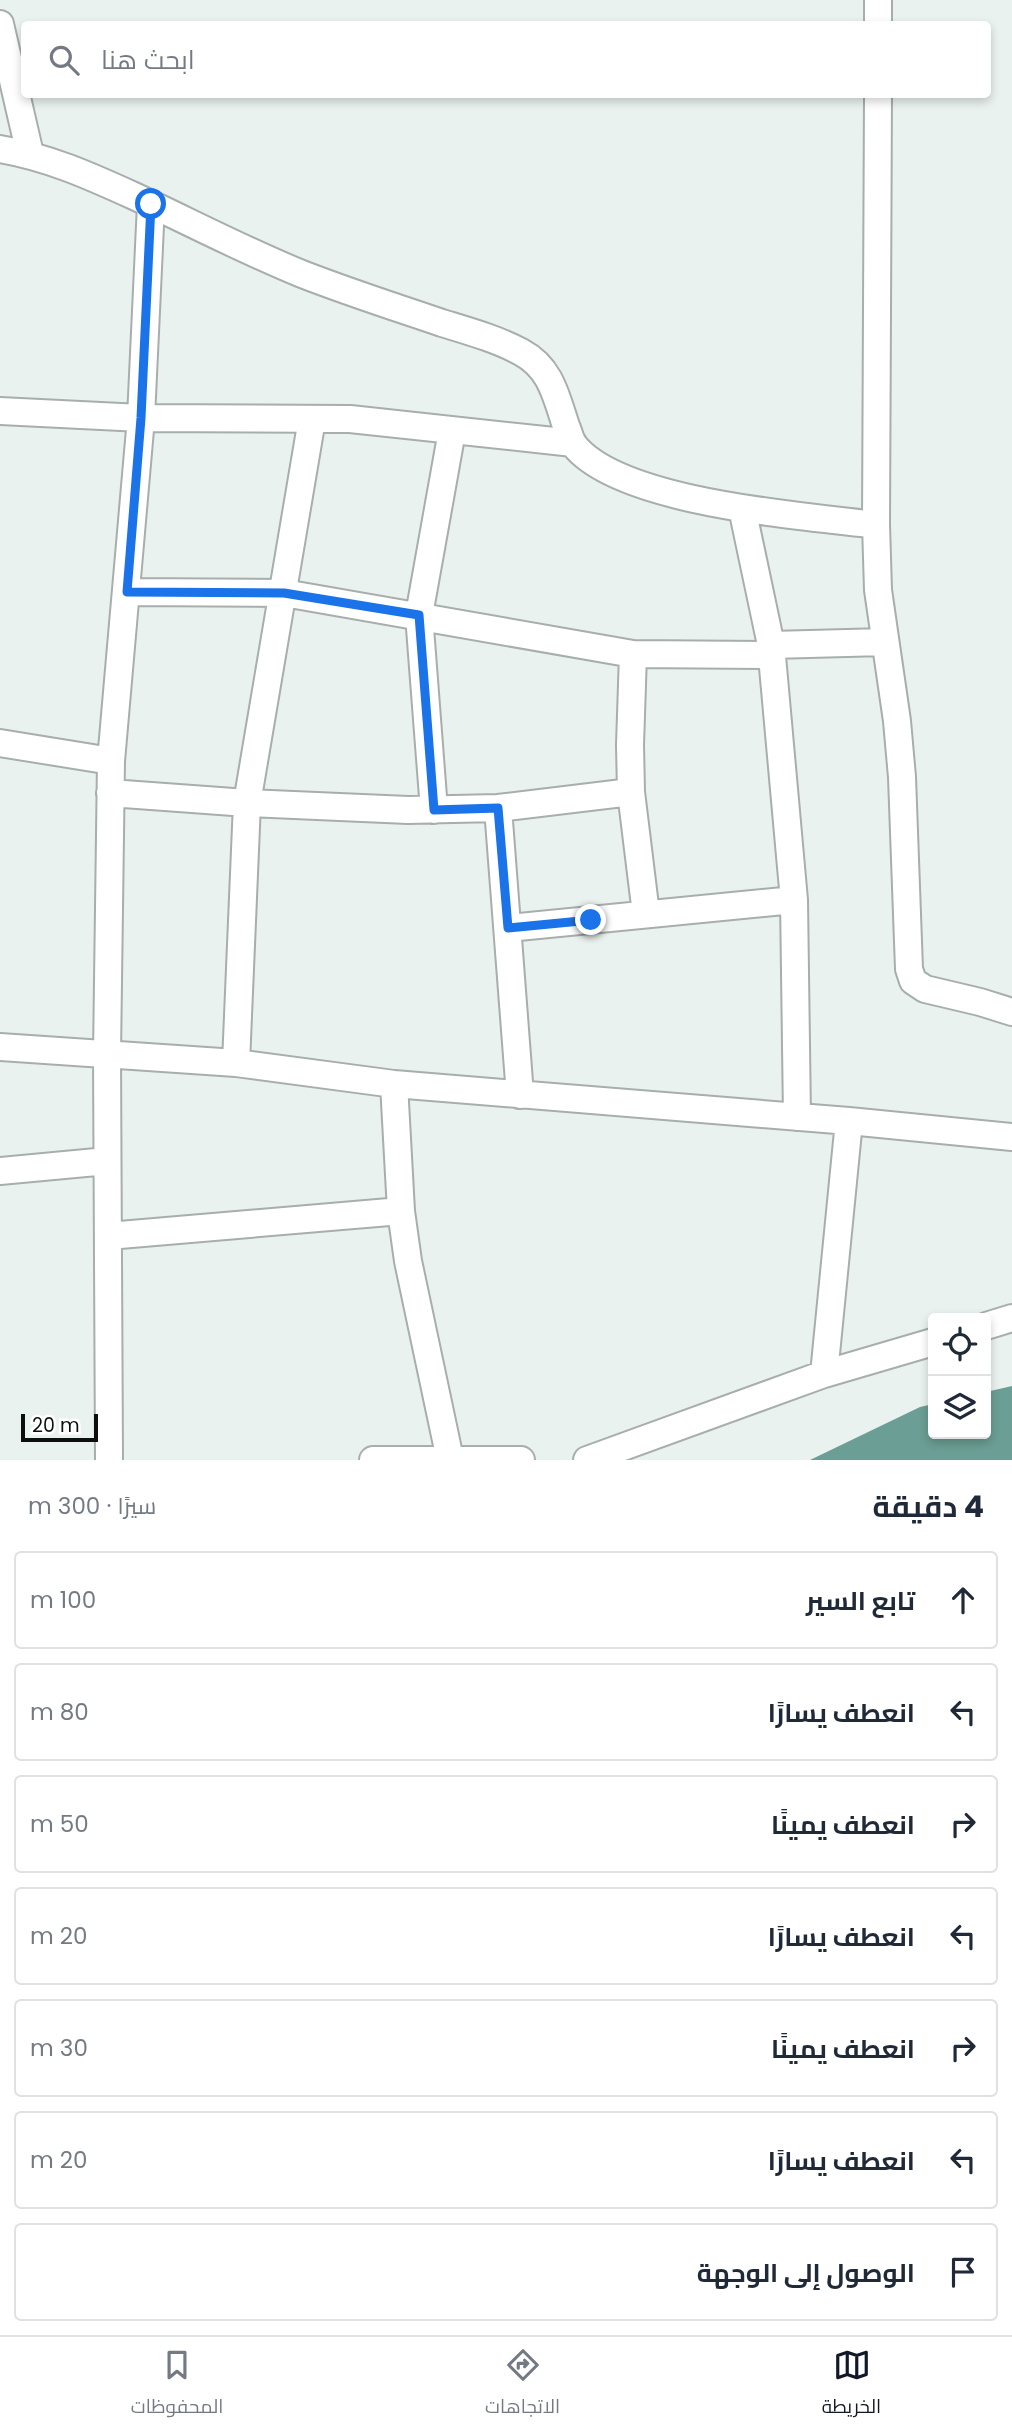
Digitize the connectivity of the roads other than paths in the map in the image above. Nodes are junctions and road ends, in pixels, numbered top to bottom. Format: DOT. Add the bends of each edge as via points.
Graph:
graph roads {
  1 [pos="878,0"];
  2 [pos="878,21"];
  3 [pos="0,24"];
  4 [pos="878,98"];
  5 [pos="0,149"];
  6 [pos="30,154"];
  7 [pos="151,204"];
  8 [pos="0,411"];
  9 [pos="141,418"];
  10 [pos="312,419"];
  11 [pos="452,430"];
  12 [pos="573,443"];
  13 [pos="742,508"];
  14 [pos="876,525"];
  15 [pos="127,592"];
  16 [pos="284,593"];
  17 [pos="419,615"];
  18 [pos="885,642"];
  19 [pos="771,650"];
  20 [pos="633,654"];
  21 [pos="0,743"];
  22 [pos="111,761"];
  23 [pos="631,792"];
  24 [pos="110,793"];
  25 [pos="247,803"];
  26 [pos="498,808"];
  27 [pos="434,810"];
  28 [pos="794,900"];
  29 [pos="646,914"];
  30 [pos="508,928"];
  31 [pos="1012,1012"];
  32 [pos="0,1047"];
  33 [pos="107,1055"];
  34 [pos="236,1063"];
  35 [pos="394,1083"];
  36 [pos="520,1095"];
  37 [pos="797,1117"];
  38 [pos="849,1121"];
  39 [pos="1012,1137"];
  40 [pos="107,1161"];
  41 [pos="0,1171"];
  42 [pos="401,1210"];
  43 [pos="108,1236"];
  44 [pos="1012,1318"];
  45 [pos="991,1324"];
  46 [pos="928,1343"];
  47 [pos="824,1374"];
  48 [pos="450,1459"];
  49 [pos="109,1460"];
  50 [pos="373,1460"];
  51 [pos="522,1460"];
  52 [pos="587,1460"];
  1 -- 2 [label="street"];
  3 -- 6 [label="street"];
  4 -- 14 [label="street"];
  5 -- 6 [label="street"];
  6 -- 7 [label="street"];
  7 -- 9 [label="street"];
  7 -- 12 [label="street" via="343,290 519,351 538,363 550,380"];
  8 -- 9 [label="street"];
  9 -- 10 [label="street"];
  9 -- 15 [label="street"];
  10 -- 11 [label="street"];
  10 -- 16 [label="street"];
  11 -- 12 [label="street"];
  11 -- 17 [label="street"];
  12 -- 13 [label="street" via="587,458 648,488"];
  13 -- 14 [label="street"];
  13 -- 19 [label="street"];
  14 -- 18 [label="street"];
  15 -- 16 [label="street"];
  15 -- 22 [label="street"];
  16 -- 17 [label="street"];
  16 -- 25 [label="street"];
  17 -- 20 [label="street"];
  17 -- 27 [label="street"];
  18 -- 19 [label="street"];
  18 -- 31 [label="street" via="899,743 913,981 925,989"];
  19 -- 20 [label="street"];
  19 -- 28 [label="street"];
  20 -- 23 [label="street"];
  21 -- 22 [label="street"];
  22 -- 24 [label="street"];
  23 -- 26 [label="street"];
  23 -- 29 [label="street"];
  24 -- 25 [label="street"];
  24 -- 33 [label="street"];
  25 -- 27 [label="street"];
  25 -- 34 [label="street"];
  26 -- 27 [label="street"];
  26 -- 30 [label="street"];
  28 -- 29 [label="street"];
  28 -- 37 [label="street"];
  29 -- 30 [label="street"];
  30 -- 36 [label="street"];
  32 -- 33 [label="street"];
  33 -- 34 [label="street"];
  33 -- 40 [label="street"];
  34 -- 35 [label="street"];
  35 -- 36 [label="street"];
  35 -- 42 [label="street"];
  36 -- 37 [label="street"];
  37 -- 38 [label="street"];
  38 -- 39 [label="street"];
  38 -- 47 [label="street"];
  40 -- 41 [label="street"];
  40 -- 43 [label="street"];
  42 -- 43 [label="street"];
  42 -- 48 [label="street"];
  43 -- 49 [label="street"];
  44 -- 45 [label="street"];
  46 -- 47 [label="street"];
  47 -- 52 [label="street"];
  48 -- 50 [label="street"];
  48 -- 51 [label="street"];
}
